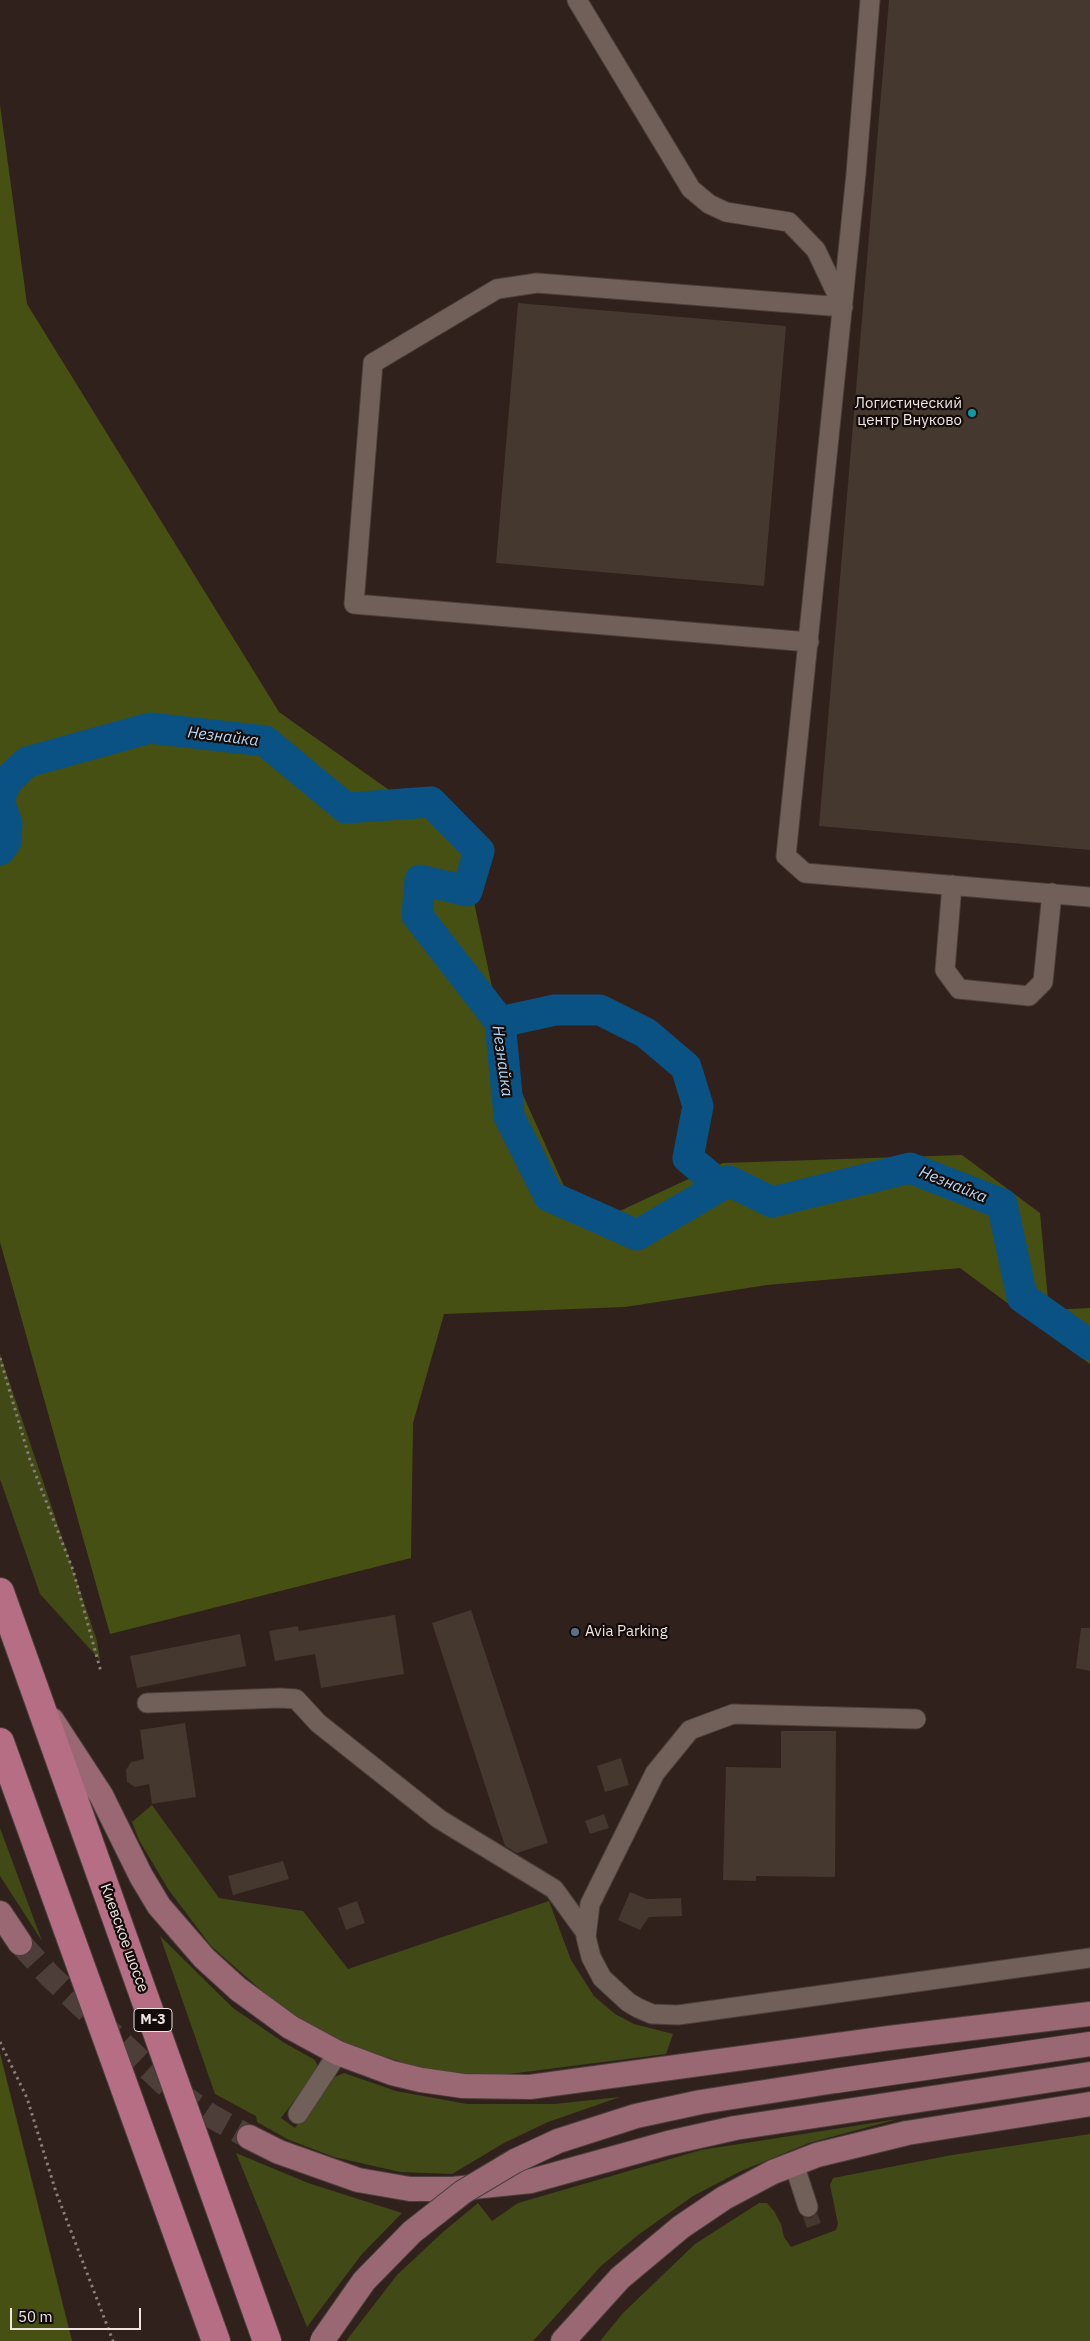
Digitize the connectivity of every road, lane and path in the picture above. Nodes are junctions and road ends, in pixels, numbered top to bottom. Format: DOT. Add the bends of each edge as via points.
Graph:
graph roads {
  1 [pos="578,0"];
  2 [pos="870,0"];
  3 [pos="843,307"];
  4 [pos="809,642"];
  5 [pos="952,885"];
  6 [pos="1052,893"];
  7 [pos="1090,896"];
  8 [pos="0,1358"];
  9 [pos="0,1592"];
  10 [pos="101,1672"];
  11 [pos="38,1698"];
  12 [pos="147,1703"];
  13 [pos="916,1719"];
  14 [pos="0,1742"];
  15 [pos="0,1913"];
  16 [pos="586,1933"];
  17 [pos="20,1943"];
  18 [pos="1090,1958"];
  19 [pos="1090,2014"];
  20 [pos="0,2042"];
  21 [pos="1090,2044"];
  22 [pos="338,2053"];
  23 [pos="1090,2074"];
  24 [pos="1090,2104"];
  25 [pos="298,2114"];
  26 [pos="249,2137"];
  27 [pos="794,2164"];
  28 [pos="808,2208"];
  29 [pos="113,2341"];
  30 [pos="216,2341"];
  31 [pos="268,2341"];
  32 [pos="322,2341"];
  33 [pos="563,2341"];
  1 -- 3 [label="street" via="691,189 709,204 726,212 789,222 816,250"];
  2 -- 3 [label="street"];
  3 -- 4 [label="street"];
  3 -- 4 [label="street" via="537,283 497,289 373,363 354,604"];
  4 -- 5 [label="street" via="786,856 805,873"];
  5 -- 6 [label="street"];
  5 -- 6 [label="street" via="945,970 959,989 1029,996 1043,982"];
  6 -- 7 [label="street"];
  8 -- 10 [label="path" via="30,1460 73,1570"];
  9 -- 11 [label="highway, Киевское шоссе / М-3"];
  11 -- 22 [label="main road" via="96,1786 142,1876 174,1925 204,1958 251,2000 290,2027"];
  11 -- 31 [label="highway, Киевское шоссе / М-3"];
  12 -- 16 [label="street" via="296,1700 318,1723 439,1819 554,1889"];
  13 -- 16 [label="street" via="733,1714 690,1730 655,1773 590,1904"];
  14 -- 30 [label="highway"];
  15 -- 17 [label="main road"];
  16 -- 18 [label="street" via="591,1957 602,1978 628,2002 664,2016"];
  19 -- 22 [label="main road" via="511,2088 420,2080"];
  20 -- 29 [label="path" via="27,2098 56,2192"];
  21 -- 32 [label="main road, bridge" via="701,2102 636,2116 558,2141 455,2197 412,2232 364,2281"];
  22 -- 25 [label="street"];
  23 -- 26 [label="main road" via="735,2128 531,2181 452,2189 410,2189 358,2180 279,2152"];
  24 -- 27 [label="main road" via="907,2133"];
  27 -- 28 [label="street"];
  27 -- 33 [label="main road" via="734,2192 681,2227 620,2278"];
}
